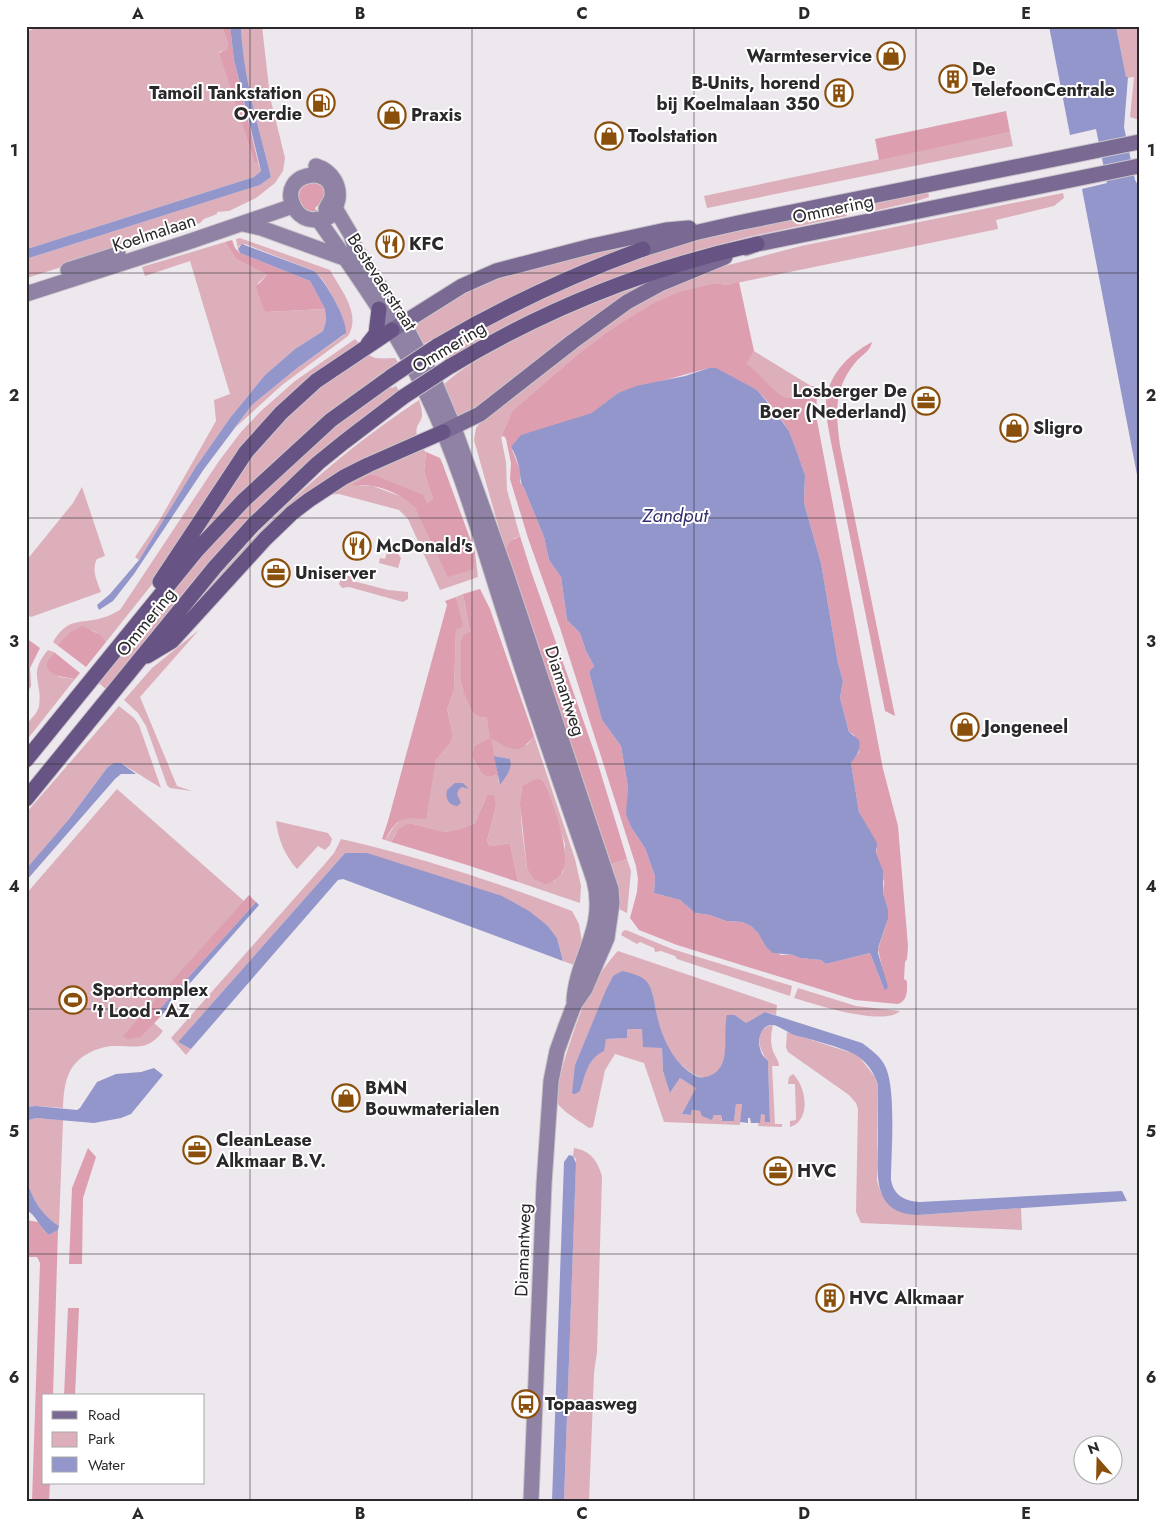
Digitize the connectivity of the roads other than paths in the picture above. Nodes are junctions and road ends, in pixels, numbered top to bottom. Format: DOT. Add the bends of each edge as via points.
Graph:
graph roads {
  1 [pos="1139,142"];
  2 [pos="316,166"];
  3 [pos="1139,166"];
  4 [pos="333,182"];
  5 [pos="292,202"];
  6 [pos="327,214"];
  7 [pos="738,223"];
  8 [pos="243,224"];
  9 [pos="756,244"];
  10 [pos="643,249"];
  11 [pos="350,253"];
  12 [pos="26,283"];
  13 [pos="26,294"];
  14 [pos="379,309"];
  15 [pos="397,326"];
  16 [pos="366,346"];
  17 [pos="432,391"];
  18 [pos="448,430"];
  19 [pos="112,654"];
  20 [pos="135,664"];
  21 [pos="26,760"];
  22 [pos="26,799"];
  23 [pos="532,1501"];
  1 -- 7 [label="main road, Ommering"];
  2 -- 4 [label="street" via="327,171"];
  3 -- 9 [label="main road, Ommering"];
  4 -- 5 [label="street" via="315,174 304,176 294,185"];
  4 -- 6 [label="street"];
  5 -- 6 [label="street" via="302,217"];
  5 -- 8 [label="street, Koelmalaan"];
  5 -- 12 [label="street, Koelmalaan"];
  6 -- 11 [label="street, Bestevaerstraat"];
  7 -- 10 [label="main road, Ommering"];
  7 -- 15 [label="main road" via="666,230 496,271 462,286"];
  8 -- 11 [label="street"];
  8 -- 13 [label="street, Koelmalaan"];
  9 -- 18 [label="main road" via="662,283 627,302 480,414"];
  9 -- 20 [label="highway, Ommering, bridge" via="681,262 590,295 507,334 403,397 318,463 253,525"];
  10 -- 19 [label="highway, Ommering, bridge" via="545,289 475,324 392,376 331,420 244,500 197,550"];
  11 -- 14 [label="street, Bestevaerstraat"];
  11 -- 15 [label="street, Bestevaerstraat"];
  14 -- 15 [label="street, Bestevaerstraat"];
  14 -- 16 [label="highway" via="376,334"];
  15 -- 16 [label="highway"];
  15 -- 17 [label="street, Bestevaerstraat" via="407,354"];
  16 -- 19 [label="highway" via="301,394 256,440"];
  17 -- 18 [label="street, Diamantweg"];
  18 -- 20 [label="highway" via="368,465 309,500 265,539 172,641"];
  18 -- 23 [label="street, Diamantweg" via="463,486 597,890 594,935 575,988 574,1005 557,1052 551,1082"];
  19 -- 21 [label="highway, Ommering"];
  20 -- 22 [label="highway, Ommering"];
}
